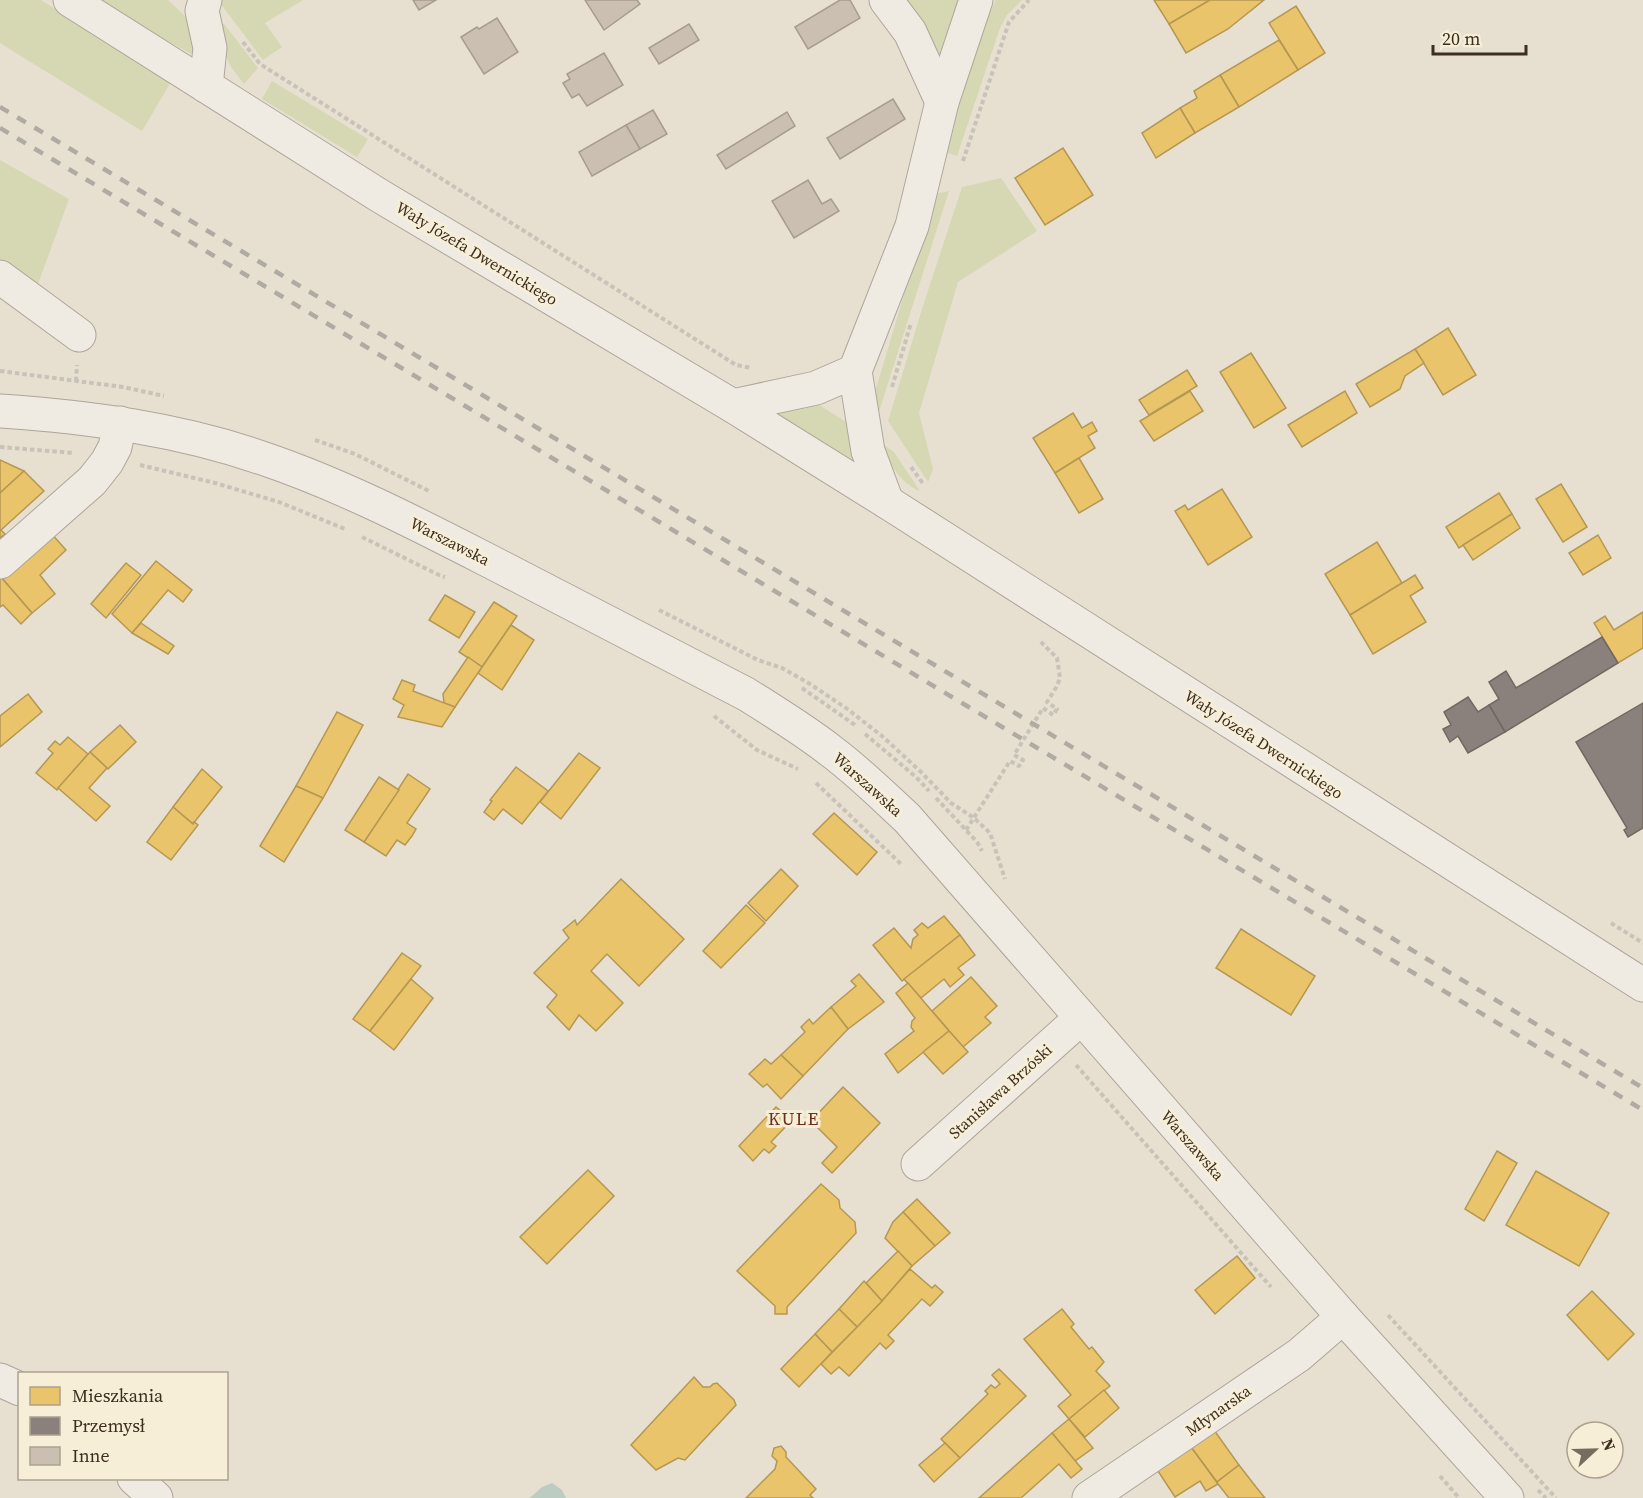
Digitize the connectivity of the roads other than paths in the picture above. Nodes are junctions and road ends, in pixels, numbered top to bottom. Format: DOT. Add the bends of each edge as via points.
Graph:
graph roads {
  1 [pos="70,0"];
  2 [pos="205,0"];
  3 [pos="886,0"];
  4 [pos="976,0"];
  5 [pos="206,86"];
  6 [pos="942,102"];
  7 [pos="0,277"];
  8 [pos="79,335"];
  9 [pos="855,371"];
  10 [pos="733,406"];
  11 [pos="0,411"];
  12 [pos="120,423"];
  13 [pos="886,502"];
  14 [pos="0,562"];
  15 [pos="1643,985"];
  16 [pos="1081,1017"];
  17 [pos="918,1164"];
  18 [pos="1342,1317"];
  19 [pos="0,1380"];
  20 [pos="18,1388"];
  21 [pos="135,1480"];
  22 [pos="156,1498"];
  23 [pos="1089,1498"];
  24 [pos="1507,1498"];
  1 -- 5 [label="street, Wały Józefa Dwernickiego"];
  2 -- 5 [label="street" via="202,11 210,48"];
  3 -- 6 [label="street" via="910,32"];
  4 -- 6 [label="street"];
  5 -- 10 [label="street, Wały Józefa Dwernickiego" via="380,196"];
  6 -- 9 [label="street" via="912,226"];
  7 -- 8 [label="street"];
  9 -- 10 [label="street" via="816,388"];
  9 -- 13 [label="street" via="868,451"];
  10 -- 13 [label="street, Wały Józefa Dwernickiego"];
  11 -- 12 [label="street, Warszawska"];
  12 -- 14 [label="street" via="115,447 92,481"];
  12 -- 16 [label="street, Warszawska" via="262,458 341,488 746,694 831,751 907,818"];
  13 -- 15 [label="street, Wały Józefa Dwernickiego"];
  16 -- 17 [label="street, Stanisława Brzóski"];
  16 -- 18 [label="street, Warszawska"];
  18 -- 23 [label="street, Młynarska" via="1299,1355"];
  18 -- 24 [label="street, Warszawska"];
  19 -- 20 [label="street"];
  21 -- 22 [label="street"];
}
